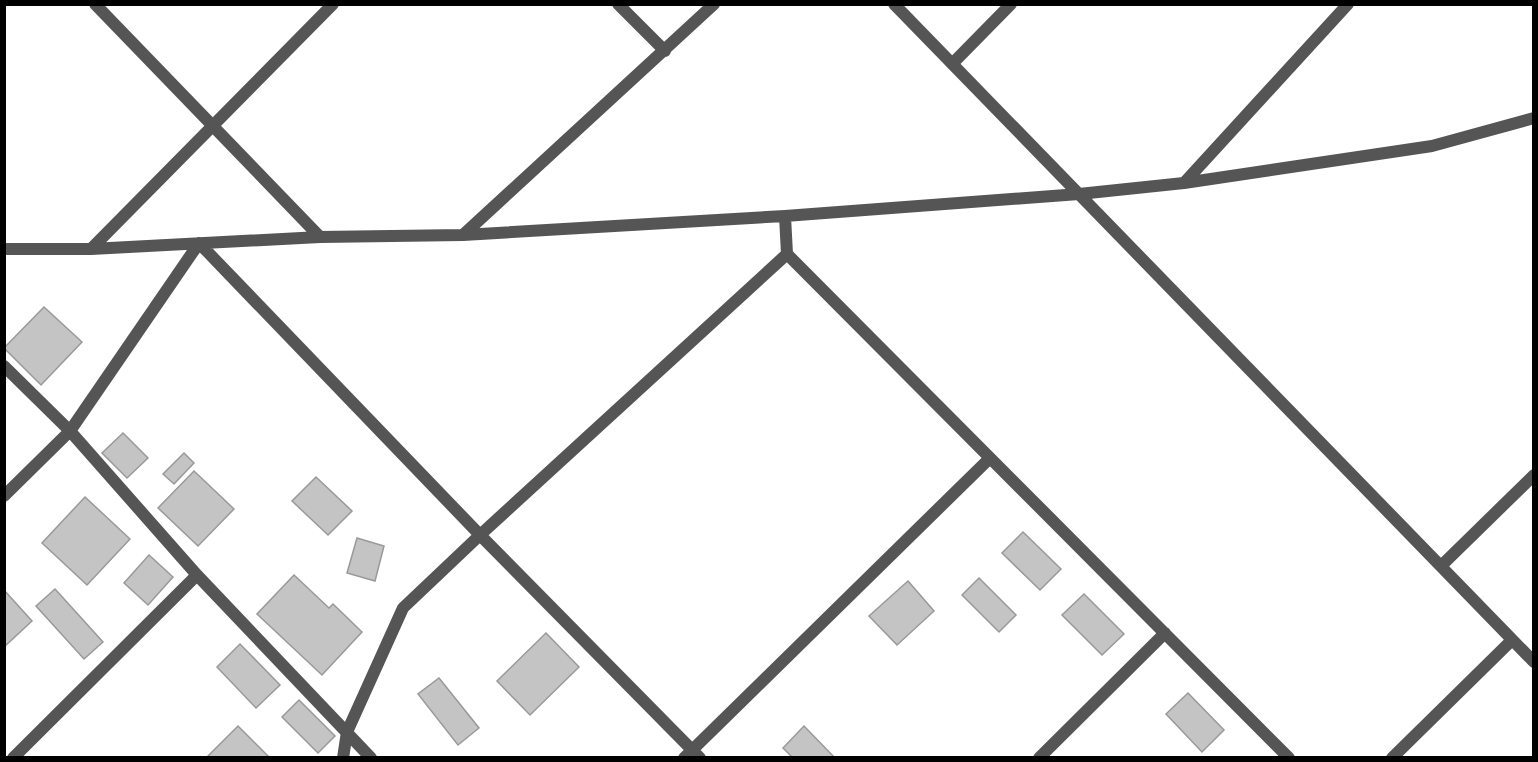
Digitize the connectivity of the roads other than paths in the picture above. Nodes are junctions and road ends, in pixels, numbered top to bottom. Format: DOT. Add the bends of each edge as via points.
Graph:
graph roads {
  1 [pos="95,4"];
  2 [pos="333,4"];
  3 [pos="618,4"];
  4 [pos="714,4"];
  5 [pos="894,4"];
  6 [pos="1011,4"];
  7 [pos="1348,4"];
  8 [pos="664,51"];
  9 [pos="952,63"];
  10 [pos="1533,118"];
  11 [pos="212,128"];
  12 [pos="1184,183"];
  13 [pos="1079,194"];
  14 [pos="785,216"];
  15 [pos="463,235"];
  16 [pos="320,237"];
  17 [pos="199,243"];
  18 [pos="4,249"];
  19 [pos="91,249"];
  20 [pos="788,254"];
  21 [pos="4,366"];
  22 [pos="70,431"];
  23 [pos="990,458"];
  24 [pos="1533,475"];
  25 [pos="4,496"];
  26 [pos="480,535"];
  27 [pos="1441,566"];
  28 [pos="197,575"];
  29 [pos="1165,633"];
  30 [pos="1512,640"];
  31 [pos="1533,662"];
  32 [pos="347,732"];
  33 [pos="692,755"];
  34 [pos="13,758"];
  35 [pos="343,758"];
  36 [pos="371,758"];
  37 [pos="1039,758"];
  38 [pos="1289,758"];
  39 [pos="1392,758"];
  1 -- 11 [label="street"];
  2 -- 11 [label="street"];
  3 -- 8 [label="street"];
  4 -- 8 [label="street"];
  5 -- 9 [label="street"];
  6 -- 9 [label="street"];
  7 -- 12 [label="street"];
  8 -- 15 [label="street"];
  9 -- 13 [label="street"];
  10 -- 12 [label="street" via="1432,146"];
  11 -- 16 [label="street"];
  11 -- 19 [label="street"];
  12 -- 13 [label="street"];
  13 -- 14 [label="street"];
  13 -- 27 [label="street"];
  14 -- 15 [label="street"];
  14 -- 20 [label="street"];
  15 -- 16 [label="street"];
  16 -- 17 [label="street"];
  17 -- 19 [label="street"];
  17 -- 22 [label="street"];
  17 -- 26 [label="street"];
  18 -- 19 [label="street"];
  20 -- 23 [label="street"];
  20 -- 26 [label="street"];
  21 -- 22 [label="street"];
  22 -- 25 [label="street"];
  22 -- 28 [label="street"];
  23 -- 29 [label="street"];
  23 -- 33 [label="street"];
  24 -- 27 [label="street"];
  26 -- 32 [label="street" via="403,608"];
  26 -- 33 [label="street"];
  27 -- 30 [label="street"];
  28 -- 32 [label="street"];
  28 -- 34 [label="street"];
  29 -- 37 [label="street"];
  29 -- 38 [label="street"];
  30 -- 31 [label="street"];
  30 -- 39 [label="street"];
  32 -- 35 [label="street"];
  32 -- 36 [label="street"];
}
